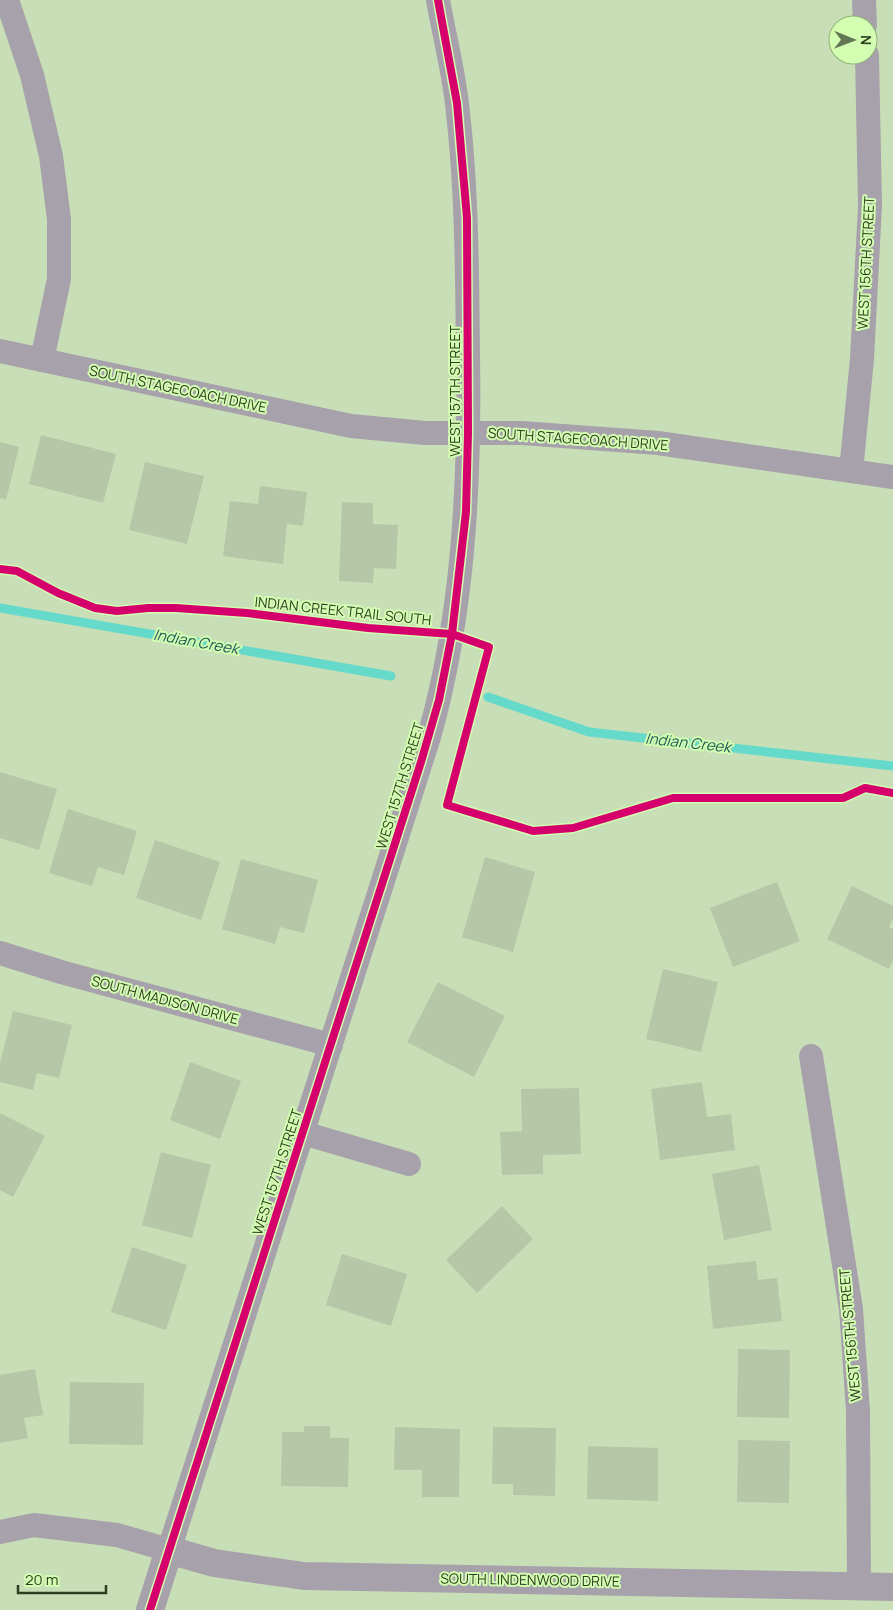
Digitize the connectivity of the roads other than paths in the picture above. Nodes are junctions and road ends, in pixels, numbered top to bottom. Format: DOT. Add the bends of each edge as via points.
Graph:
graph roads {
  1 [pos="7,0"];
  2 [pos="438,0"];
  3 [pos="864,0"];
  4 [pos="865,15"];
  5 [pos="867,65"];
  6 [pos="0,351"];
  7 [pos="42,360"];
  8 [pos="468,433"];
  9 [pos="851,471"];
  10 [pos="893,477"];
  11 [pos="0,953"];
  12 [pos="331,1045"];
  13 [pos="811,1056"];
  14 [pos="303,1133"];
  15 [pos="409,1164"];
  16 [pos="0,1532"];
  17 [pos="169,1550"];
  18 [pos="859,1586"];
  19 [pos="893,1587"];
  20 [pos="150,1610"];
  1 -- 7 [label="street" via="32,75 51,156 59,219 59,279"];
  2 -- 8 [label="street, WEST 157TH STREET" via="457,103 466,218"];
  3 -- 4 [label="street"];
  5 -- 9 [label="street, WEST 156TH STREET" via="870,206 862,358"];
  6 -- 7 [label="street, SOUTH STAGECOACH DRIVE"];
  7 -- 8 [label="street, SOUTH STAGECOACH DRIVE" via="351,426 424,433"];
  8 -- 9 [label="street, SOUTH STAGECOACH DRIVE" via="522,433 658,443"];
  8 -- 12 [label="street, WEST 157TH STREET" via="463,540 452,634 439,700"];
  9 -- 10 [label="street, SOUTH STAGECOACH DRIVE"];
  11 -- 12 [label="street, SOUTH MADISON DRIVE"];
  12 -- 14 [label="street, WEST 157TH STREET"];
  13 -- 18 [label="street, WEST 156TH STREET" via="851,1309 858,1411"];
  14 -- 15 [label="street, WEST 157TH STREET"];
  14 -- 17 [label="street, WEST 157TH STREET"];
  16 -- 17 [label="street, SOUTH LINDENWOOD DRIVE" via="34,1525 117,1535"];
  17 -- 18 [label="street, SOUTH LINDENWOOD DRIVE" via="214,1563 304,1576"];
  17 -- 20 [label="street"];
  18 -- 19 [label="street, SOUTH LINDENWOOD DRIVE"];
}
